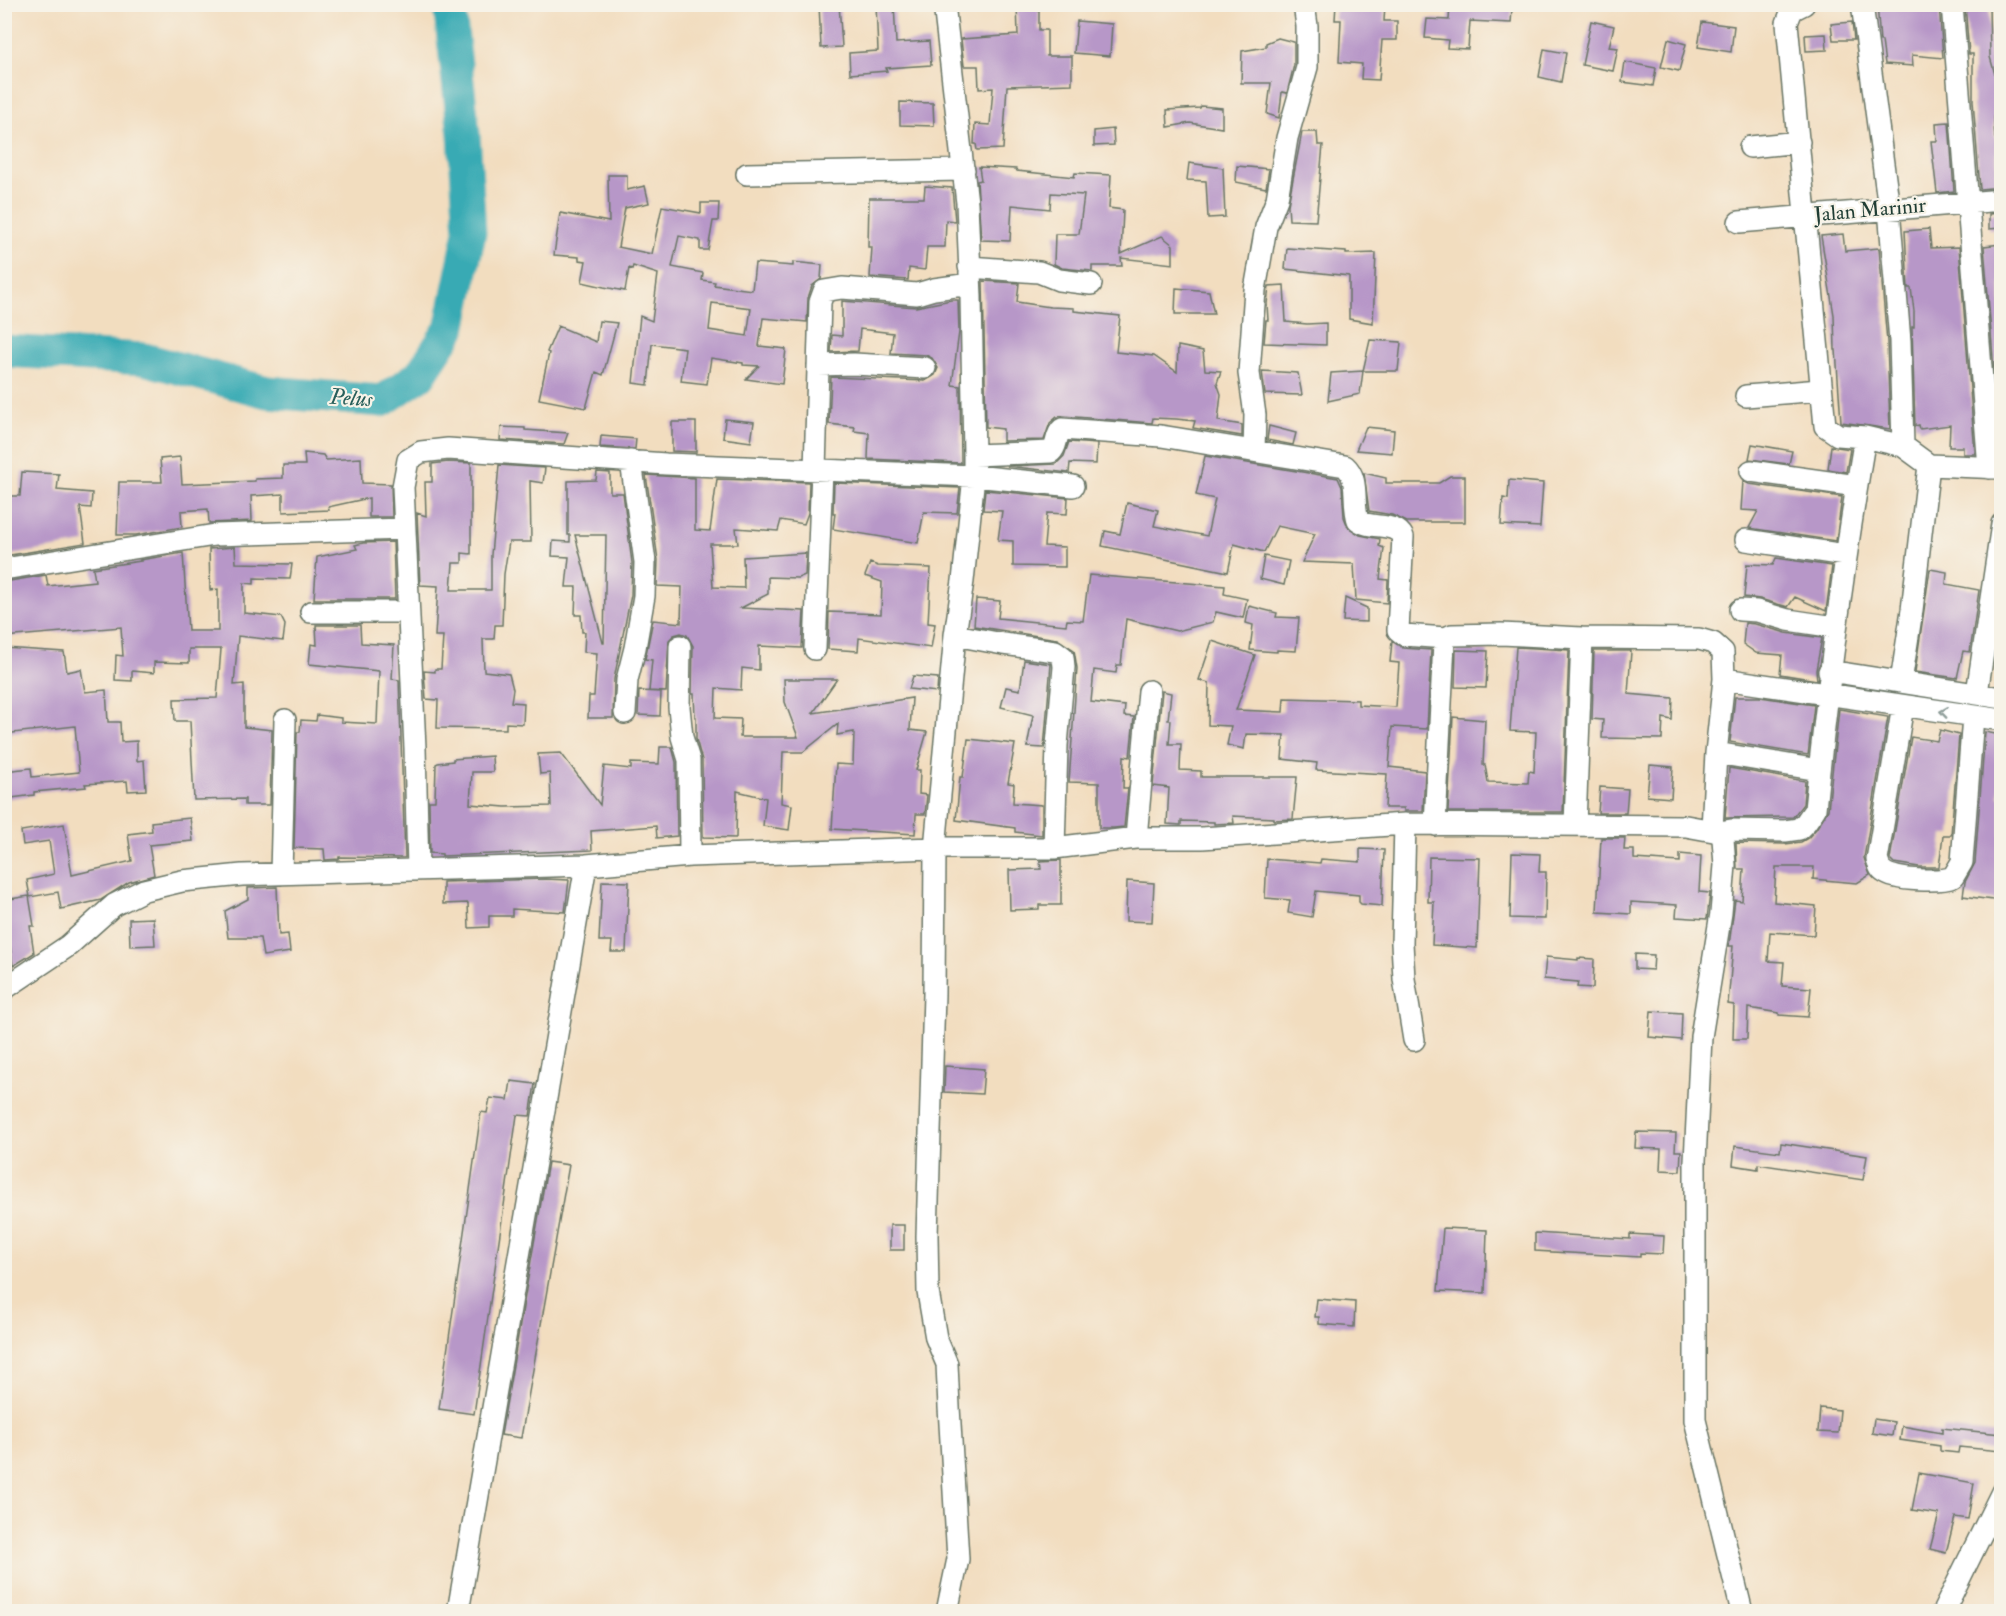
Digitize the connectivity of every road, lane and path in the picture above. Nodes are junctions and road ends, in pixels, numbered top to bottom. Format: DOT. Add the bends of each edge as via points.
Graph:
graph roads {
  1 [pos="944,4"];
  2 [pos="1304,4"];
  3 [pos="1804,4"];
  4 [pos="1862,4"];
  5 [pos="1952,4"];
  6 [pos="1798,142"];
  7 [pos="1750,147"];
  8 [pos="964,170"];
  9 [pos="747,174"];
  10 [pos="2001,200"];
  11 [pos="1970,202"];
  12 [pos="1889,209"];
  13 [pos="1806,215"];
  14 [pos="1739,222"];
  15 [pos="970,275"];
  16 [pos="1091,284"];
  17 [pos="818,365"];
  18 [pos="924,368"];
  19 [pos="1820,390"];
  20 [pos="1746,396"];
  21 [pos="1865,436"];
  22 [pos="1903,446"];
  23 [pos="1254,451"];
  24 [pos="631,461"];
  25 [pos="974,465"];
  26 [pos="1929,465"];
  27 [pos="1995,468"];
  28 [pos="819,470"];
  29 [pos="1751,471"];
  30 [pos="1073,486"];
  31 [pos="1857,486"];
  32 [pos="2001,524"];
  33 [pos="404,529"];
  34 [pos="1746,540"];
  35 [pos="1845,555"];
  36 [pos="4,569"];
  37 [pos="1740,610"];
  38 [pos="311,612"];
  39 [pos="408,612"];
  40 [pos="1835,627"];
  41 [pos="955,634"];
  42 [pos="1446,638"];
  43 [pos="1582,638"];
  44 [pos="680,646"];
  45 [pos="815,649"];
  46 [pos="1829,671"];
  47 [pos="1724,679"];
  48 [pos="1901,682"];
  49 [pos="1149,691"];
  50 [pos="1977,693"];
  51 [pos="1827,694"];
  52 [pos="2001,698"];
  53 [pos="1903,706"];
  54 [pos="624,713"];
  55 [pos="1973,716"];
  56 [pos="285,720"];
  57 [pos="2001,720"];
  58 [pos="1716,753"];
  59 [pos="1819,770"];
  60 [pos="1406,824"];
  61 [pos="1435,825"];
  62 [pos="1575,825"];
  63 [pos="1715,831"];
  64 [pos="1136,838"];
  65 [pos="934,848"];
  66 [pos="1054,848"];
  67 [pos="690,856"];
  68 [pos="586,865"];
  69 [pos="418,870"];
  70 [pos="281,874"];
  71 [pos="4,989"];
  72 [pos="1414,1040"];
  73 [pos="2001,1492"];
  74 [pos="458,1611"];
  75 [pos="947,1611"];
  76 [pos="1742,1611"];
  77 [pos="1944,1611"];
  1 -- 8 [label="street"];
  2 -- 23 [label="street" via="1307,67 1287,138 1277,199 1266,227 1255,291 1249,373 1255,415"];
  3 -- 6 [label="street" via="1792,10 1787,23"];
  4 -- 12 [label="street"];
  5 -- 11 [label="street"];
  6 -- 7 [label="street"];
  6 -- 13 [label="street"];
  8 -- 9 [label="street"];
  8 -- 15 [label="street"];
  10 -- 11 [label="street, Jalan Marinir"];
  11 -- 12 [label="street, Jalan Marinir"];
  11 -- 27 [label="street"];
  12 -- 13 [label="street, Jalan Marinir"];
  12 -- 22 [label="street" via="1900,341"];
  13 -- 14 [label="street, Jalan Marinir"];
  13 -- 19 [label="street"];
  15 -- 16 [label="street" via="1039,272 1059,280"];
  15 -- 17 [label="street" via="916,294 842,288 824,291 820,302"];
  15 -- 25 [label="street"];
  17 -- 18 [label="street"];
  17 -- 28 [label="street"];
  19 -- 20 [label="street"];
  19 -- 21 [label="street" via="1825,426 1838,435"];
  21 -- 22 [label="street"];
  21 -- 31 [label="street"];
  22 -- 26 [label="street"];
  23 -- 25 [label="street" via="1161,436 1062,429 1051,452"];
  23 -- 42 [label="street" via="1348,469 1358,520 1396,530 1402,537 1398,630 1404,635"];
  24 -- 28 [label="street"];
  24 -- 33 [label="street" via="448,450 421,452 408,460 403,487"];
  24 -- 54 [label="street" via="645,562 644,596"];
  25 -- 28 [label="street"];
  25 -- 30 [label="street"];
  25 -- 41 [label="street"];
  26 -- 27 [label="street"];
  26 -- 48 [label="street"];
  28 -- 45 [label="street"];
  29 -- 31 [label="street"];
  31 -- 35 [label="street"];
  32 -- 50 [label="street"];
  33 -- 36 [label="street" via="216,535"];
  33 -- 39 [label="street"];
  34 -- 35 [label="street"];
  35 -- 40 [label="street"];
  37 -- 40 [label="street"];
  38 -- 39 [label="street"];
  39 -- 69 [label="street"];
  40 -- 46 [label="street"];
  41 -- 65 [label="street"];
  41 -- 66 [label="street" via="1055,651 1063,657"];
  42 -- 43 [label="street" via="1501,634"];
  42 -- 61 [label="street"];
  43 -- 47 [label="street" via="1699,639 1713,643 1723,652"];
  43 -- 62 [label="street"];
  44 -- 67 [label="street" via="679,707 689,760"];
  46 -- 48 [label="street"];
  46 -- 51 [label="street"];
  47 -- 51 [label="street"];
  47 -- 58 [label="street"];
  48 -- 50 [label="street"];
  49 -- 64 [label="street"];
  50 -- 52 [label="street"];
  51 -- 53 [label="street"];
  51 -- 59 [label="street"];
  55 -- 53 [label="street, one-way"];
  53 -- 55 [label="street" via="1877,861 1882,872 1891,876 1943,881 1953,877 1962,862"];
  55 -- 57 [label="street"];
  56 -- 70 [label="street"];
  58 -- 59 [label="street"];
  58 -- 63 [label="street"];
  59 -- 63 [label="street" via="1815,809 1798,829"];
  60 -- 61 [label="street"];
  60 -- 64 [label="street" via="1202,838"];
  60 -- 72 [label="street" via="1402,943"];
  61 -- 62 [label="street"];
  62 -- 63 [label="street" via="1686,826"];
  63 -- 76 [label="street" via="1723,839 1725,864 1701,1037 1695,1420"];
  64 -- 66 [label="street"];
  65 -- 66 [label="street"];
  65 -- 67 [label="street"];
  65 -- 75 [label="street" via="927,1236 928,1292 936,1338 946,1364 950,1407 958,1559"];
  67 -- 68 [label="street"];
  68 -- 69 [label="street"];
  68 -- 74 [label="street"];
  69 -- 70 [label="street"];
  70 -- 71 [label="street" via="182,881 144,890 114,905 68,946"];
  73 -- 77 [label="street"];
}
